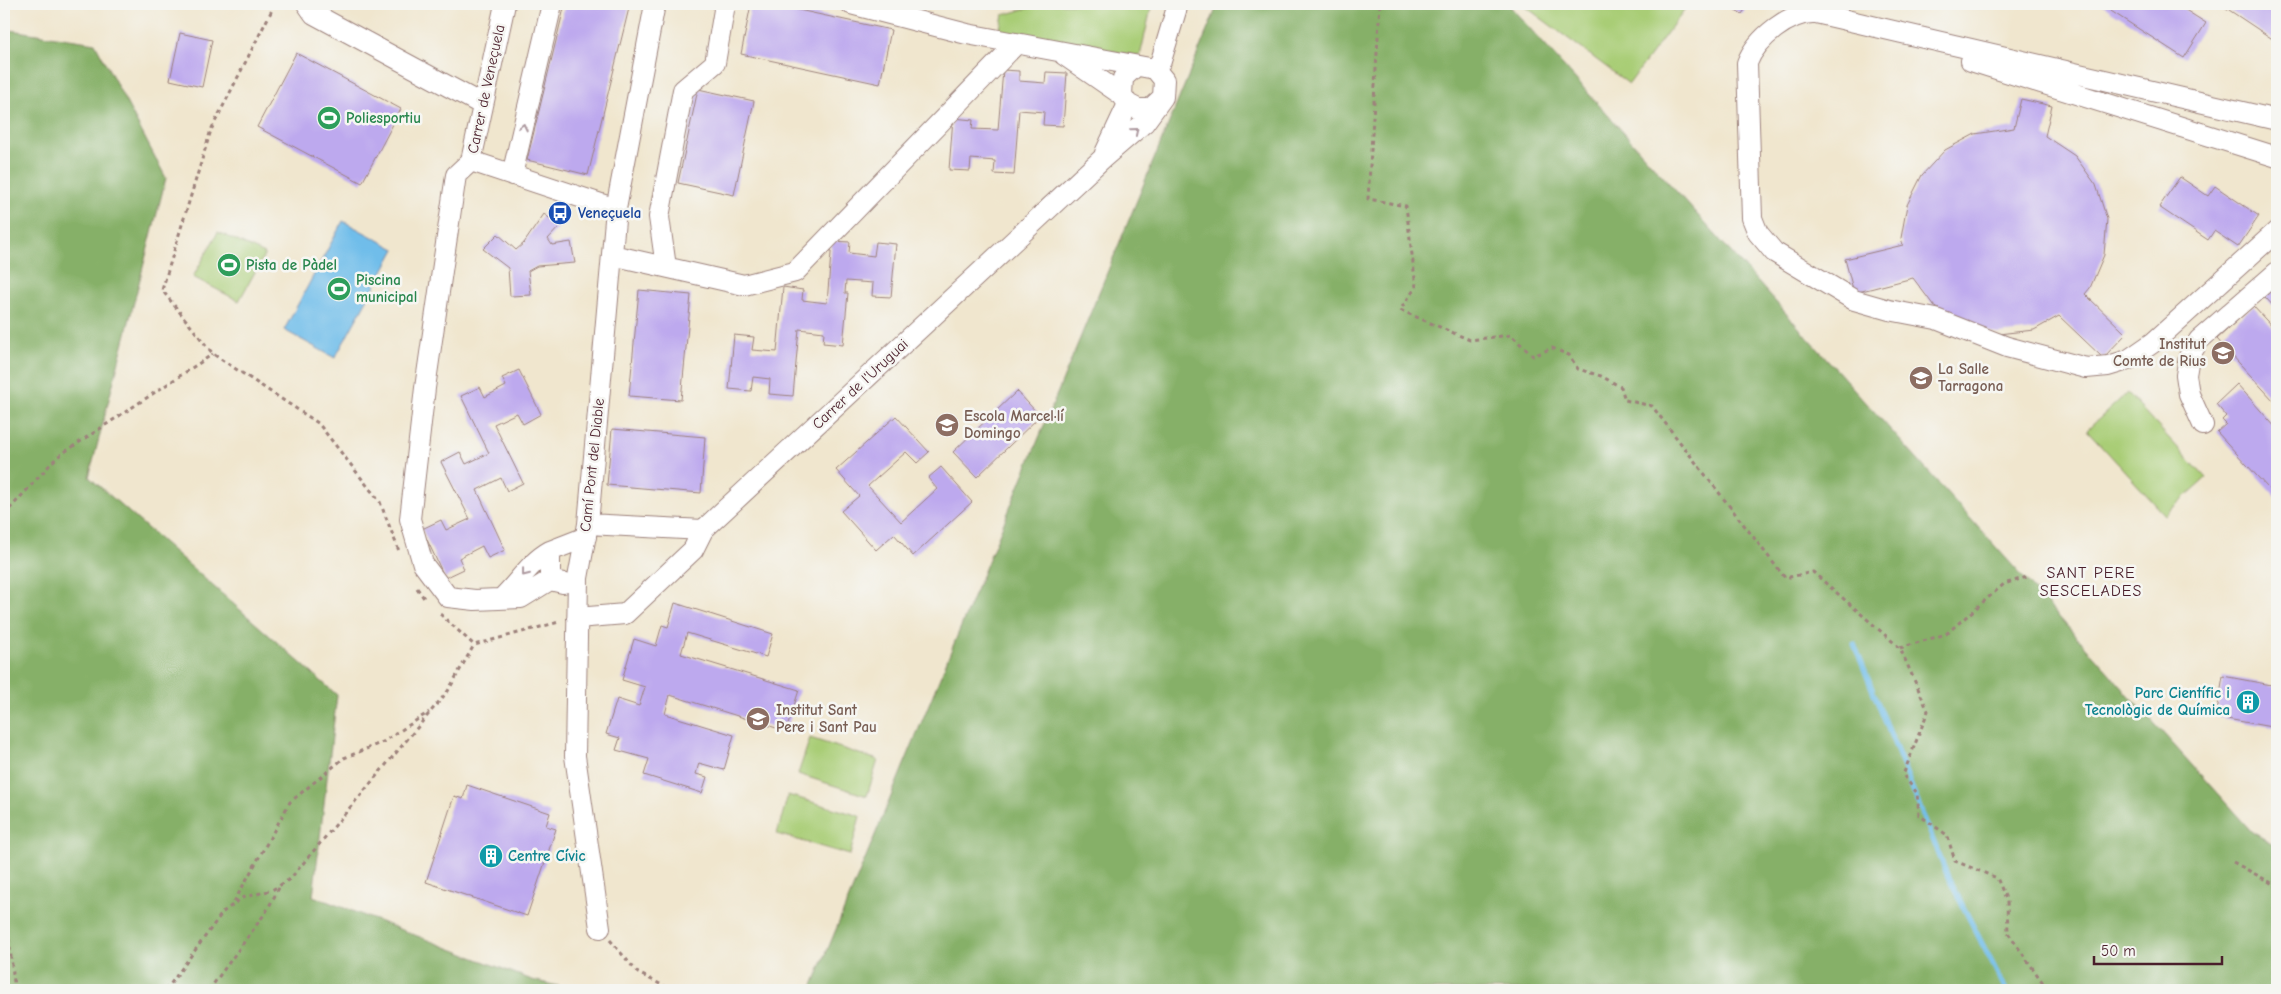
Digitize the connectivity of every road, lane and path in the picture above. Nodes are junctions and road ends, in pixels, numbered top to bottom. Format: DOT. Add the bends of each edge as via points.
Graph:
graph roads {
  1 [pos="275,4"];
  2 [pos="307,4"];
  3 [pos="505,4"];
  4 [pos="552,4"];
  5 [pos="655,4"];
  6 [pos="725,4"];
  7 [pos="851,4"];
  8 [pos="1178,4"];
  9 [pos="1380,4"];
  10 [pos="1816,13"];
  11 [pos="1016,43"];
  12 [pos="1059,51"];
  13 [pos="1145,68"];
  14 [pos="1163,97"];
  15 [pos="1125,100"];
  16 [pos="483,105"];
  17 [pos="2277,120"];
  18 [pos="2277,157"];
  19 [pos="1102,159"];
  20 [pos="470,161"];
  21 [pos="512,175"];
  22 [pos="616,209"];
  23 [pos="2277,231"];
  24 [pos="612,254"];
  25 [pos="666,267"];
  26 [pos="2277,272"];
  27 [pos="213,354"];
  28 [pos="2203,425"];
  29 [pos="4,515"];
  30 [pos="703,530"];
  31 [pos="587,531"];
  32 [pos="550,551"];
  33 [pos="401,557"];
  34 [pos="2027,577"];
  35 [pos="578,578"];
  36 [pos="413,580"];
  37 [pos="550,580"];
  38 [pos="502,598"];
  39 [pos="427,602"];
  40 [pos="434,608"];
  41 [pos="577,618"];
  42 [pos="474,645"];
  43 [pos="1900,648"];
  44 [pos="432,711"];
  45 [pos="2233,862"];
  46 [pos="280,885"];
  47 [pos="2277,886"];
  48 [pos="4,899"];
  49 [pos="233,904"];
  50 [pos="600,928"];
  51 [pos="659,983"];
  52 [pos="15,990"];
  53 [pos="166,990"];
  54 [pos="209,990"];
  55 [pos="661,990"];
  56 [pos="672,990"];
  57 [pos="2048,990"];
  1 -- 27 [label="path" via="211,130 162,290"];
  2 -- 16 [label="street" via="314,14"];
  3 -- 16 [label="street, Carrer de Veneçuela"];
  21 -- 4 [label="street, one-way"];
  5 -- 22 [label="street, Camí Pont del Diable"];
  6 -- 25 [label="street" via="715,63 683,90 659,217"];
  7 -- 11 [label="street" via="967,34"];
  8 -- 13 [label="street" via="1160,61"];
  9 -- 43 [label="path" via="1368,199 1406,206 1416,287 1400,310 1470,340 1512,335 1533,356 1552,348 1569,355 1578,369 1621,387 1625,400 1652,406 1785,578 1813,572"];
  10 -- 17 [label="street"];
  10 -- 18 [label="street"];
  10 -- 23 [label="street" via="1795,16 1777,28 1757,44 1747,63 1752,218 1758,233 1774,252 1854,300 1936,319 2007,347 2047,358 2086,368 2108,366 2128,360 2154,342"];
  11 -- 12 [label="street"];
  11 -- 25 [label="street" via="795,272 744,284"];
  12 -- 13 [label="street"];
  12 -- 15 [label="street"];
  13 -- 14 [label="street" via="1164,80"];
  13 -- 15 [label="street" via="1123,78"];
  14 -- 15 [label="street" via="1150,109 1138,109"];
  19 -- 14 [label="street, Carrer de l'Uruguai, one-way" via="1144,123"];
  15 -- 19 [label="street"];
  16 -- 20 [label="street, Carrer de Veneçuela"];
  19 -- 30 [label="street, Carrer de l'Uruguai"];
  20 -- 21 [label="street, Carrer de Veneçuela"];
  20 -- 38 [label="street" via="456,175 410,519 423,564 448,597"];
  21 -- 22 [label="street, Carrer de Veneçuela"];
  22 -- 24 [label="street, Camí Pont del Diable"];
  24 -- 25 [label="street"];
  24 -- 31 [label="street, Camí Pont del Diable"];
  26 -- 28 [label="street" via="2199,340 2189,357 2186,375 2189,394"];
  27 -- 29 [label="path" via="57,457"];
  27 -- 33 [label="path" via="318,423 380,502"];
  30 -- 31 [label="street"];
  30 -- 41 [label="street, Carrer de l'Uruguai" via="693,550 625,614"];
  31 -- 32 [label="street"];
  31 -- 35 [label="street, Camí Pont del Diable"];
  32 -- 37 [label="street"];
  32 -- 38 [label="street, one-way" via="537,558"];
  34 -- 43 [label="path" via="2004,584 1946,634"];
  35 -- 37 [label="street" via="563,584"];
  35 -- 41 [label="street, Camí Pont del Diable"];
  36 -- 39 [label="path"];
  37 -- 38 [label="street" via="521,598"];
  40 -- 42 [label="path"];
  41 -- 42 [label="path"];
  41 -- 50 [label="street, Camí Pont del Diable" via="575,756"];
  42 -- 44 [label="path"];
  43 -- 57 [label="path" via="1928,711 1903,775 1917,793 1919,815 1947,834 1955,862 1997,878 2007,901 2008,933"];
  44 -- 46 [label="path" via="290,879"];
  44 -- 49 [label="path" via="383,742 344,758 290,802"];
  45 -- 47 [label="path"];
  46 -- 49 [label="path"];
  46 -- 54 [label="path" via="266,912"];
  48 -- 52 [label="path"];
  49 -- 53 [label="path" via="223,912"];
  50 -- 51 [label="path" via="638,972"];
  51 -- 55 [label="path"];
  51 -- 56 [label="path"];
}
